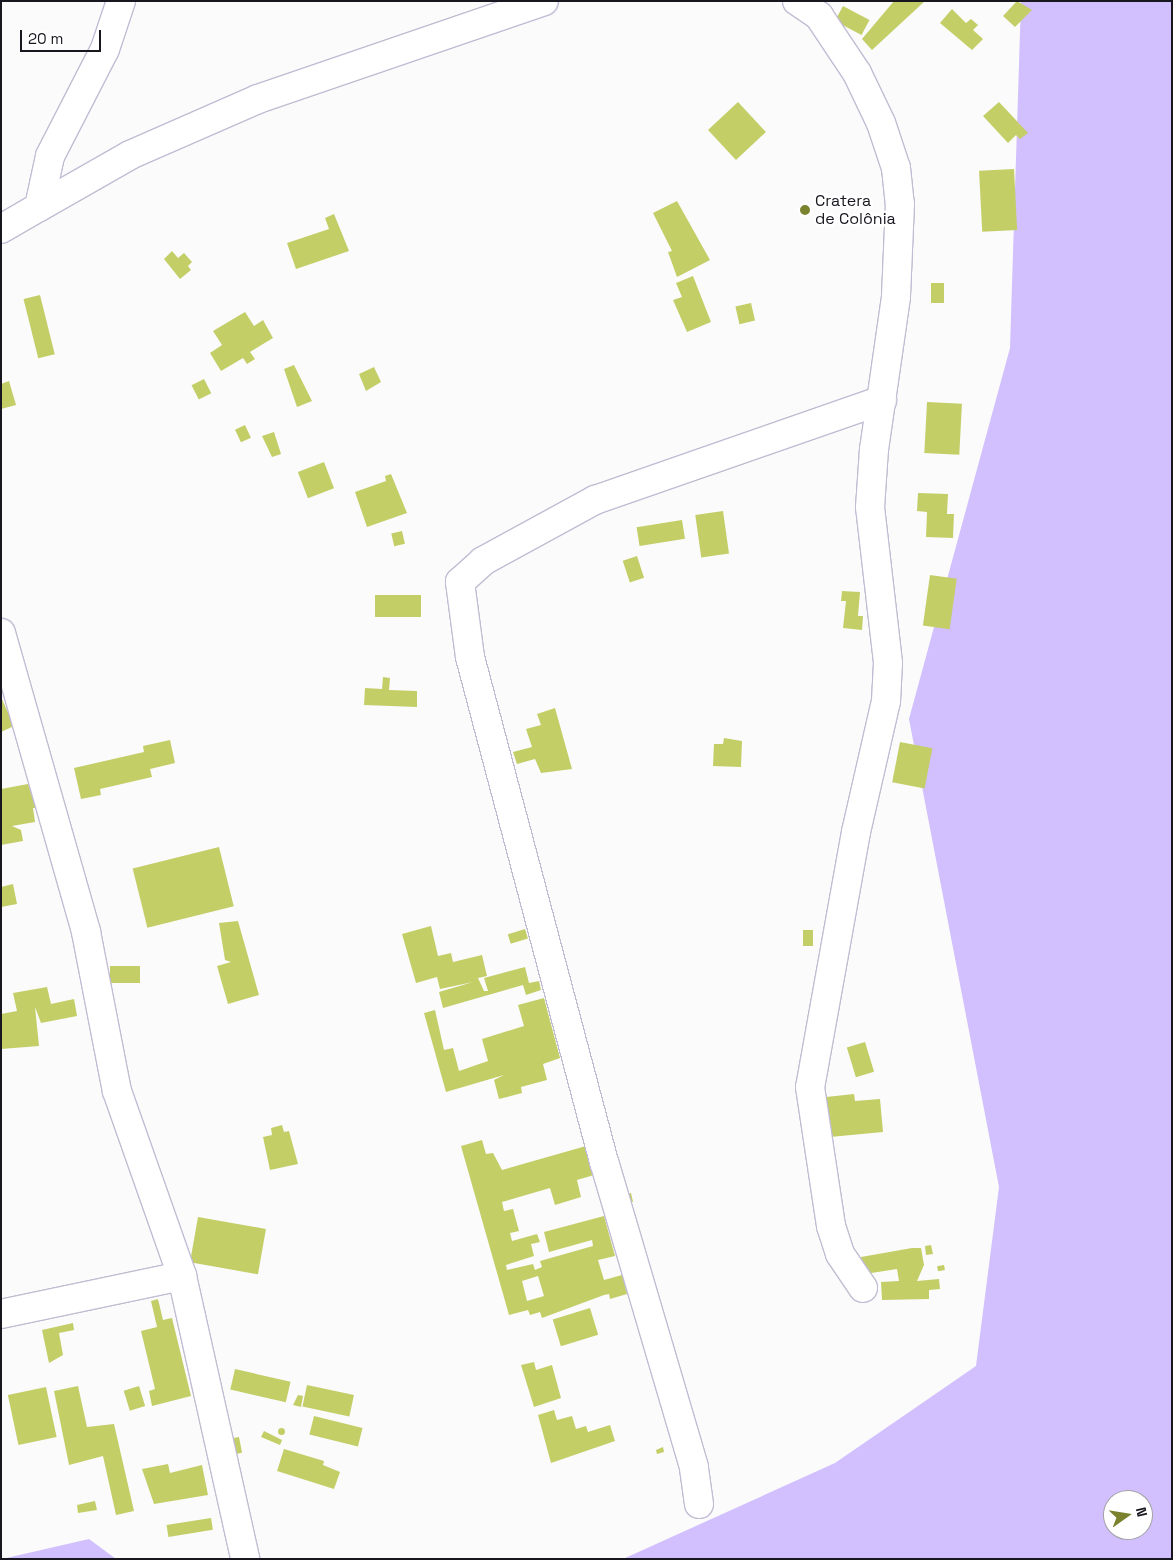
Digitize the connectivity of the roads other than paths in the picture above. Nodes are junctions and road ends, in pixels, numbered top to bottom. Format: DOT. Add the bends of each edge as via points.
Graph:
graph roads {
  1 [pos="121,1"];
  2 [pos="544,1"];
  3 [pos="797,1"];
  4 [pos="39,207"];
  5 [pos="1,229"];
  6 [pos="882,400"];
  7 [pos="1,632"];
  8 [pos="182,1276"];
  9 [pos="863,1288"];
  10 [pos="1,1314"];
  11 [pos="698,1504"];
  12 [pos="246,1559"];
  1 -- 4 [label="street" via="104,49 50,156"];
  2 -- 4 [label="street" via="258,99 130,155"];
  3 -- 6 [label="street" via="819,16 857,73 896,168 900,243"];
  4 -- 5 [label="street"];
  6 -- 9 [label="street" via="870,507 888,663 886,701 856,832 810,1087 831,1226 840,1254"];
  6 -- 11 [label="street" via="595,500 484,561 460,582 470,657 611,1187 694,1468"];
  7 -- 8 [label="street" via="88,942 117,1092"];
  8 -- 10 [label="street"];
  8 -- 12 [label="street"];
}
